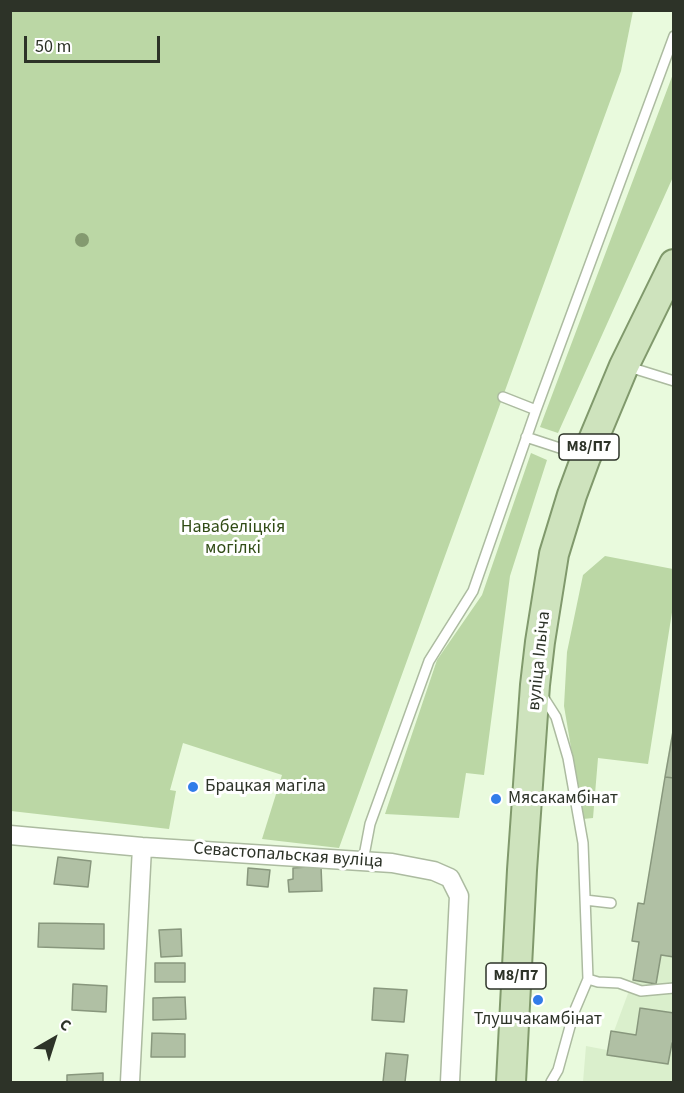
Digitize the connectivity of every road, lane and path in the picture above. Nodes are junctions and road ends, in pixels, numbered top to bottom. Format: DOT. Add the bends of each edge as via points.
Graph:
graph roads {
  1 [pos="674,36"];
  2 [pos="674,264"];
  3 [pos="624,366"];
  4 [pos="674,381"];
  5 [pos="503,397"];
  6 [pos="536,410"];
  7 [pos="526,437"];
  8 [pos="586,456"];
  9 [pos="535,684"];
  10 [pos="10,835"];
  11 [pos="142,847"];
  12 [pos="363,861"];
  13 [pos="585,900"];
  14 [pos="611,903"];
  15 [pos="588,979"];
  16 [pos="674,988"];
  17 [pos="130,1083"];
  18 [pos="450,1083"];
  19 [pos="510,1083"];
  20 [pos="551,1083"];
  1 -- 6 [label="lane"];
  2 -- 3 [label="main road, вуліца Ільіча / М8/П7"];
  3 -- 4 [label="lane"];
  3 -- 8 [label="main road, вуліца Ільіча / М8/П7"];
  5 -- 6 [label="lane"];
  6 -- 7 [label="lane"];
  7 -- 8 [label="lane"];
  7 -- 12 [label="lane" via="473,591 429,661 370,824"];
  8 -- 9 [label="main road, вуліца Ільіча / М8/П7" via="555,554"];
  9 -- 13 [label="lane" via="556,717 568,759 583,843"];
  9 -- 19 [label="main road, вуліца Ільіча / М8/П7"];
  10 -- 11 [label="street, Севастопальская вуліца"];
  11 -- 12 [label="street, Севастопальская вуліца"];
  11 -- 17 [label="street"];
  12 -- 18 [label="street, Севастопальская вуліца" via="434,871 450,878 459,896"];
  13 -- 14 [label="lane"];
  13 -- 15 [label="lane"];
  15 -- 16 [label="lane" via="641,990"];
  15 -- 20 [label="lane"];
}
